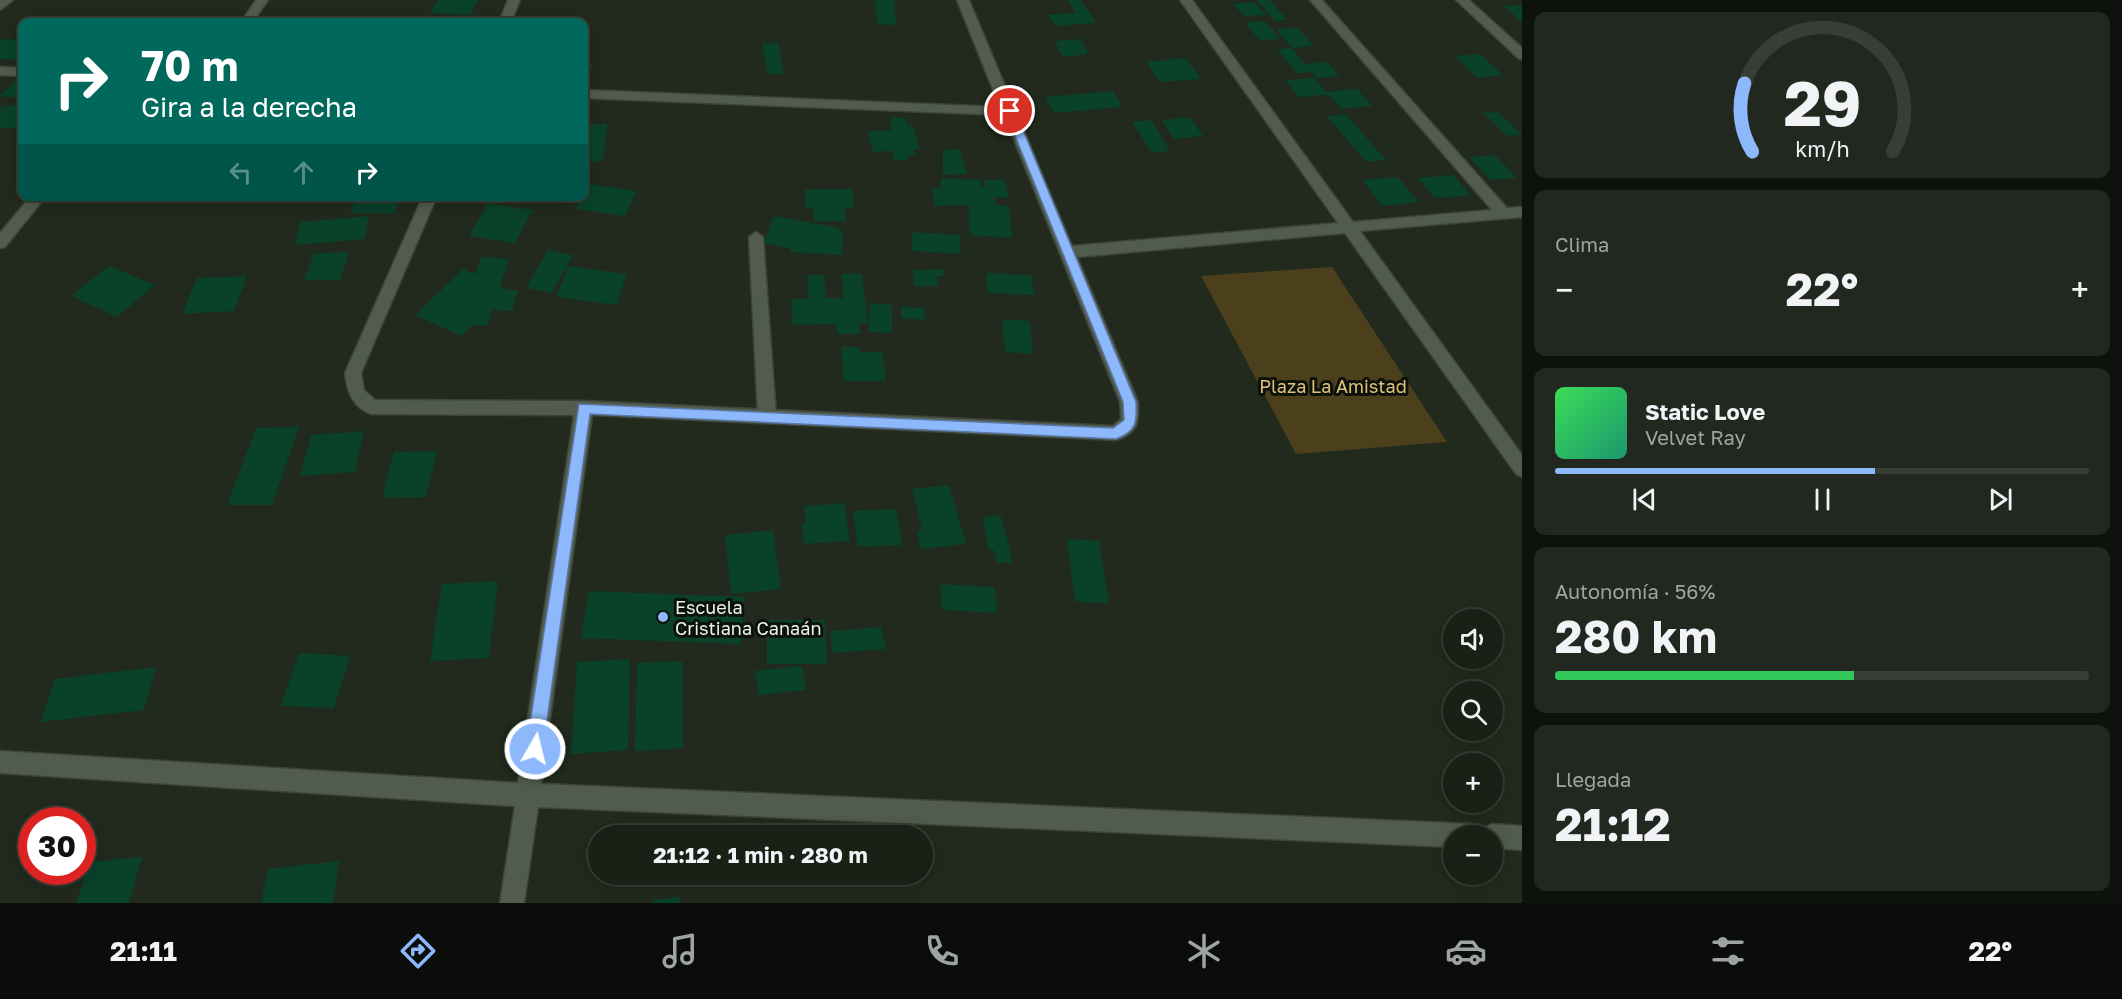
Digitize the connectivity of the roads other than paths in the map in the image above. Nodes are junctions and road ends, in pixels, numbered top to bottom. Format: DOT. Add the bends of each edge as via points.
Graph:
graph roads {
  1 [pos="7,0"];
  2 [pos="262,0"];
  3 [pos="514,0"];
  4 [pos="963,0"];
  5 [pos="1186,0"];
  6 [pos="1316,0"];
  7 [pos="1462,0"];
  8 [pos="0,6"];
  9 [pos="250,18"];
  10 [pos="507,18"];
  11 [pos="1522,55"];
  12 [pos="0,71"];
  13 [pos="18,72"];
  14 [pos="588,94"];
  15 [pos="1010,111"];
  16 [pos="35,201"];
  17 [pos="428,201"];
  18 [pos="1522,212"];
  19 [pos="1503,213"];
  20 [pos="1347,227"];
  21 [pos="756,237"];
  22 [pos="0,243"];
  23 [pos="1068,252"];
  24 [pos="584,408"];
  25 [pos="767,416"];
  26 [pos="1522,469"];
  27 [pos="0,762"];
  28 [pos="528,795"];
  29 [pos="1443,835"];
  30 [pos="1503,837"];
  31 [pos="1522,838"];
  32 [pos="512,903"];
  1 -- 8 [label="street"];
  2 -- 9 [label="street"];
  3 -- 10 [label="street"];
  4 -- 15 [label="street"];
  5 -- 20 [label="street"];
  6 -- 19 [label="street"];
  7 -- 11 [label="street"];
  12 -- 13 [label="street"];
  14 -- 15 [label="street"];
  15 -- 23 [label="street"];
  16 -- 22 [label="street"];
  17 -- 24 [label="street" via="353,373 356,393 371,407"];
  18 -- 19 [label="street"];
  19 -- 20 [label="street"];
  20 -- 23 [label="street"];
  20 -- 26 [label="street"];
  21 -- 25 [label="street"];
  23 -- 25 [label="street" via="1129,402 1130,422 1116,433"];
  24 -- 25 [label="street"];
  24 -- 28 [label="street"];
  27 -- 28 [label="street"];
  28 -- 29 [label="street"];
  28 -- 32 [label="street"];
  30 -- 31 [label="street"];
}
